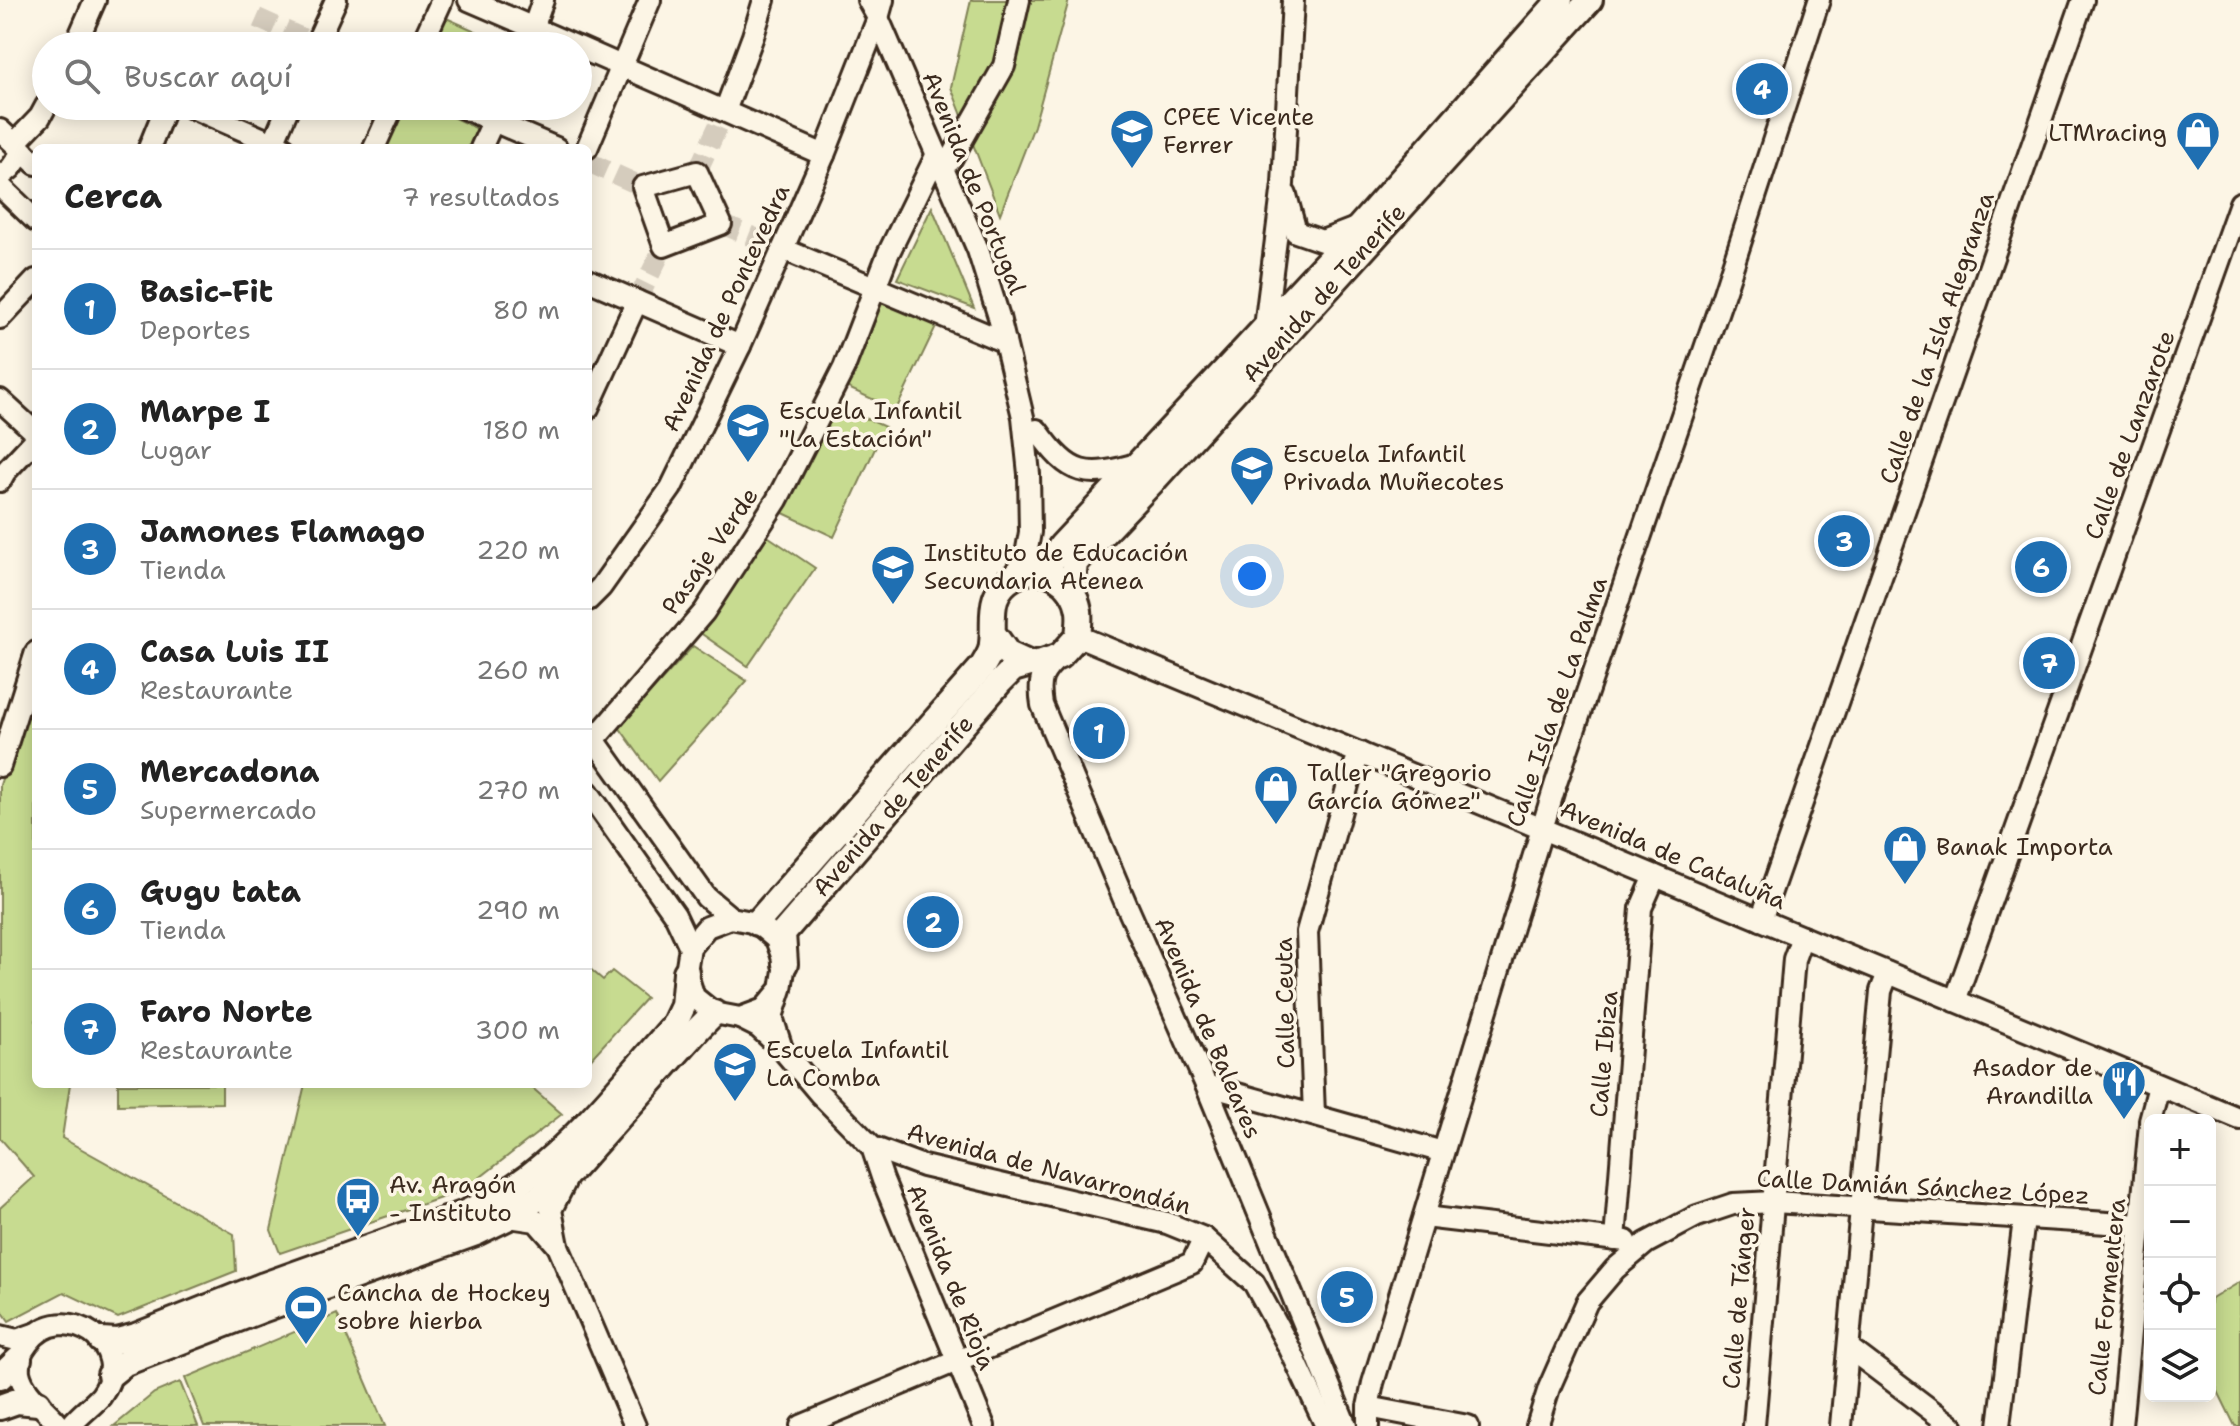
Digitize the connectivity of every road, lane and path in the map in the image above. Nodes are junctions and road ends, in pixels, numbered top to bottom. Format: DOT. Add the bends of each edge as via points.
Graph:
graph roads {
  1 [pos="95,0"];
  2 [pos="336,0"];
  3 [pos="442,0"];
  4 [pos="469,0"];
  5 [pos="543,0"];
  6 [pos="650,0"];
  7 [pos="764,0"];
  8 [pos="1019,0"];
  9 [pos="1293,0"];
  10 [pos="1560,0"];
  11 [pos="1590,0"];
  12 [pos="1819,0"];
  13 [pos="2083,0"];
  14 [pos="878,4"];
  15 [pos="81,32"];
  16 [pos="323,32"];
  17 [pos="427,32"];
  18 [pos="523,32"];
  19 [pos="533,32"];
  20 [pos="592,54"];
  21 [pos="622,67"];
  22 [pos="725,111"];
  23 [pos="37,120"];
  24 [pos="160,120"];
  25 [pos="219,120"];
  26 [pos="284,120"];
  27 [pos="387,120"];
  28 [pos="494,120"];
  29 [pos="507,120"];
  30 [pos="151,144"];
  31 [pos="272,144"];
  32 [pos="277,144"];
  33 [pos="376,144"];
  34 [pos="483,144"];
  35 [pos="549,144"];
  36 [pos="589,144"];
  37 [pos="14,145"];
  38 [pos="824,155"];
  39 [pos="944,158"];
  40 [pos="0,177"];
  41 [pos="1283,184"];
  42 [pos="0,186"];
  43 [pos="2240,203"];
  44 [pos="32,217"];
  45 [pos="1360,226"];
  46 [pos="783,249"];
  47 [pos="592,282"];
  48 [pos="32,284"];
  49 [pos="875,288"];
  50 [pos="637,301"];
  51 [pos="0,318"];
  52 [pos="1265,327"];
  53 [pos="1005,342"];
  54 [pos="740,346"];
  55 [pos="592,399"];
  56 [pos="0,400"];
  57 [pos="1037,430"];
  58 [pos="32,432"];
  59 [pos="32,441"];
  60 [pos="1140,463"];
  61 [pos="0,481"];
  62 [pos="1042,572"];
  63 [pos="1012,578"];
  64 [pos="1072,592"];
  65 [pos="592,596"];
  66 [pos="993,633"];
  67 [pos="1078,636"];
  68 [pos="1060,656"];
  69 [pos="1030,664"];
  70 [pos="32,665"];
  71 [pos="592,734"];
  72 [pos="592,736"];
  73 [pos="1360,753"];
  74 [pos="0,766"];
  75 [pos="592,798"];
  76 [pos="1542,829"];
  77 [pos="1655,876"];
  78 [pos="731,918"];
  79 [pos="1761,920"];
  80 [pos="757,923"];
  81 [pos="1802,937"];
  82 [pos="690,947"];
  83 [pos="785,964"];
  84 [pos="686,972"];
  85 [pos="1888,973"];
  86 [pos="781,989"];
  87 [pos="1955,1001"];
  88 [pos="714,1013"];
  89 [pos="740,1018"];
  90 [pos="782,1049"];
  91 [pos="1206,1085"];
  92 [pos="2159,1086"];
  93 [pos="2152,1114"];
  94 [pos="1314,1115"];
  95 [pos="2240,1119"];
  96 [pos="872,1147"];
  97 [pos="1443,1152"];
  98 [pos="571,1171"];
  99 [pos="2144,1184"];
  100 [pos="1774,1202"];
  101 [pos="1862,1208"];
  102 [pos="509,1217"];
  103 [pos="1424,1217"];
  104 [pos="2024,1219"];
  105 [pos="2140,1225"];
  106 [pos="1204,1238"];
  107 [pos="1615,1240"];
  108 [pos="1646,1243"];
  109 [pos="558,1246"];
  110 [pos="34,1334"];
  111 [pos="0,1336"];
  112 [pos="101,1340"];
  113 [pos="1849,1348"];
  114 [pos="1290,1349"];
  115 [pos="19,1359"];
  116 [pos="958,1362"];
  117 [pos="110,1375"];
  118 [pos="0,1377"];
  119 [pos="42,1406"];
  120 [pos="89,1406"];
  121 [pos="0,1407"];
  122 [pos="1368,1417"];
  123 [pos="60,1426"];
  124 [pos="73,1426"];
  125 [pos="635,1426"];
  126 [pos="801,1426"];
  127 [pos="984,1426"];
  128 [pos="1314,1426"];
  129 [pos="1326,1426"];
  130 [pos="1346,1426"];
  131 [pos="1468,1426"];
  132 [pos="1537,1426"];
  133 [pos="1754,1426"];
  134 [pos="1841,1426"];
  135 [pos="1952,1426"];
  136 [pos="1999,1426"];
  137 [pos="2121,1426"];
  1 -- 15 [label="street"];
  2 -- 16 [label="street"];
  3 -- 17 [label="street"];
  4 -- 18 [label="street"];
  5 -- 19 [label="street"];
  6 -- 21 [label="street"];
  7 -- 22 [label="street"];
  8 -- 39 [label="street, Pasaje Verde" via="1004,66"];
  9 -- 41 [label="street"];
  10 -- 45 [label="main road, Avenida de Tenerife"];
  11 -- 64 [label="main road, Avenida de Tenerife" via="1075,563"];
  12 -- 76 [label="street, Calle Isla de La Palma"];
  13 -- 79 [label="street, Calle de la Isla Alegranza"];
  14 -- 38 [label="street, Avenida de Pontevedra"];
  14 -- 39 [label="street, Avenida de Portugal"];
  20 -- 21 [label="street"];
  21 -- 22 [label="street"];
  21 -- 36 [label="street"];
  22 -- 38 [label="street"];
  23 -- 37 [label="street"];
  24 -- 30 [label="street"];
  25 -- 31 [label="street"];
  26 -- 32 [label="street"];
  27 -- 33 [label="street"];
  28 -- 34 [label="street"];
  29 -- 35 [label="street"];
  37 -- 40 [label="street" via="11,168"];
  38 -- 46 [label="street, Avenida de Pontevedra"];
  39 -- 49 [label="street, Pasaje Verde" via="888,254"];
  39 -- 53 [label="street, Avenida de Portugal"];
  39 -- 57 [label="street, Avenida de Portugal" via="985,242 1010,313"];
  41 -- 45 [label="street" via="1296,232 1322,241"];
  41 -- 52 [label="street"];
  42 -- 44 [label="street"];
  43 -- 87 [label="street, Calle de Lanzarote"];
  45 -- 52 [label="main road, Avenida de Tenerife"];
  46 -- 49 [label="street"];
  46 -- 54 [label="street, Avenida de Pontevedra"];
  47 -- 50 [label="street"];
  48 -- 51 [label="street"];
  49 -- 53 [label="street"];
  49 -- 71 [label="street, Pasaje Verde" via="844,368 777,500 704,612"];
  50 -- 54 [label="street"];
  50 -- 55 [label="street"];
  52 -- 60 [label="main road, Avenida de Tenerife"];
  53 -- 63 [label="street, Avenida de Portugal" via="1023,417 1029,474 1030,532 1026,555"];
  54 -- 65 [label="street, Avenida de Pontevedra" via="671,488"];
  56 -- 58 [label="street"];
  57 -- 60 [label="street, Avenida de Portugal" via="1064,463 1079,471 1106,472"];
  57 -- 62 [label="street, Avenida de Portugal"];
  59 -- 61 [label="street"];
  60 -- 62 [label="main road, Avenida de Tenerife"];
  62 -- 63 [label="main road"];
  62 -- 64 [label="main road" via="1059,577"];
  63 -- 66 [label="main road" via="992,603"];
  64 -- 67 [label="main road" via="1079,611"];
  66 -- 69 [label="main road" via="1008,654"];
  66 -- 80 [label="main road, Avenida de Tenerife" via="982,667"];
  67 -- 68 [label="main road"];
  67 -- 73 [label="street, Avenida de Cataluña"];
  68 -- 69 [label="main road"];
  68 -- 91 [label="street, Avenida de Baleares" via="1045,668 1039,687 1042,705"];
  69 -- 83 [label="main road, Avenida de Tenerife" via="1013,669 1000,682 783,933"];
  70 -- 74 [label="street"];
  72 -- 78 [label="street" via="706,897"];
  73 -- 76 [label="street, Avenida de Cataluña"];
  73 -- 94 [label="street, Calle Ceuta" via="1307,932"];
  75 -- 82 [label="street" via="675,915"];
  76 -- 77 [label="street, Avenida de Cataluña"];
  76 -- 97 [label="street, Calle Isla de La Palma"];
  77 -- 79 [label="street, Avenida de Cataluña"];
  77 -- 107 [label="street, Calle Ibiza" via="1641,908"];
  78 -- 80 [label="street"];
  78 -- 82 [label="street" via="707,927"];
  79 -- 81 [label="street, Avenida de Cataluña"];
  80 -- 83 [label="street" via="776,939"];
  81 -- 85 [label="street, Avenida de Cataluña"];
  81 -- 100 [label="street, Calle de Tánger" via="1794,959"];
  82 -- 84 [label="street"];
  83 -- 86 [label="street"];
  84 -- 88 [label="street" via="694,997"];
  84 -- 112 [label="main road" via="683,1006 674,1025 557,1153 493,1200 136,1336"];
  85 -- 87 [label="street, Avenida de Cataluña"];
  85 -- 101 [label="street" via="1881,991"];
  86 -- 89 [label="street" via="764,1009"];
  86 -- 90 [label="street" via="772,1017"];
  87 -- 92 [label="street, Avenida de Cataluña"];
  88 -- 89 [label="street"];
  88 -- 98 [label="main road"];
  89 -- 90 [label="street, Avenida de Navarrondán"];
  90 -- 96 [label="street, Avenida de Navarrondán"];
  91 -- 94 [label="street"];
  91 -- 130 [label="street, Avenida de Baleares"];
  92 -- 93 [label="street, Calle Formentera"];
  92 -- 95 [label="street, Avenida de Cataluña"];
  94 -- 97 [label="street"];
  96 -- 106 [label="street, Avenida de Navarrondán" via="923,1166 1167,1223"];
  96 -- 116 [label="street, Avenida de Rioja"];
  97 -- 103 [label="street, Calle Isla de La Palma"];
  98 -- 102 [label="main road"];
  98 -- 109 [label="street" via="551,1210"];
  99 -- 105 [label="street, Calle Formentera"];
  100 -- 101 [label="street, Calle Damián Sánchez López"];
  100 -- 108 [label="street, Calle Damián Sánchez López" via="1733,1204"];
  100 -- 133 [label="street, Calle de Tánger"];
  101 -- 104 [label="street, Calle Damián Sánchez López"];
  101 -- 113 [label="street"];
  102 -- 109 [label="street" via="536,1221"];
  102 -- 117 [label="main road" via="125,1363"];
  103 -- 107 [label="street"];
  103 -- 122 [label="street, Calle Isla de La Palma" via="1373,1383"];
  104 -- 105 [label="street, Calle Damián Sánchez López"];
  104 -- 136 [label="street"];
  105 -- 137 [label="street, Calle Formentera"];
  106 -- 114 [label="street, Avenida de Navarrondán" via="1254,1283"];
  106 -- 116 [label="street" via="1192,1263"];
  107 -- 108 [label="street"];
  108 -- 132 [label="street, Calle Damián Sánchez López" via="1587,1302"];
  109 -- 125 [label="street"];
  110 -- 111 [label="street" via="17,1340"];
  110 -- 112 [label="street" via="67,1324 83,1327"];
  110 -- 115 [label="street"];
  112 -- 117 [label="street" via="111,1362"];
  113 -- 134 [label="street"];
  113 -- 135 [label="street"];
  114 -- 128 [label="street, Avenida de Navarrondán"];
  114 -- 129 [label="street, Avenida de Navarrondán"];
  115 -- 118 [label="main road"];
  115 -- 119 [label="street" via="19,1374"];
  116 -- 126 [label="street"];
  116 -- 127 [label="street, Avenida de Rioja"];
  117 -- 120 [label="street"];
  119 -- 120 [label="street" via="63,1412"];
  119 -- 121 [label="main road" via="17,1401"];
  119 -- 123 [label="street"];
  120 -- 124 [label="street"];
  122 -- 131 [label="street"];
}
